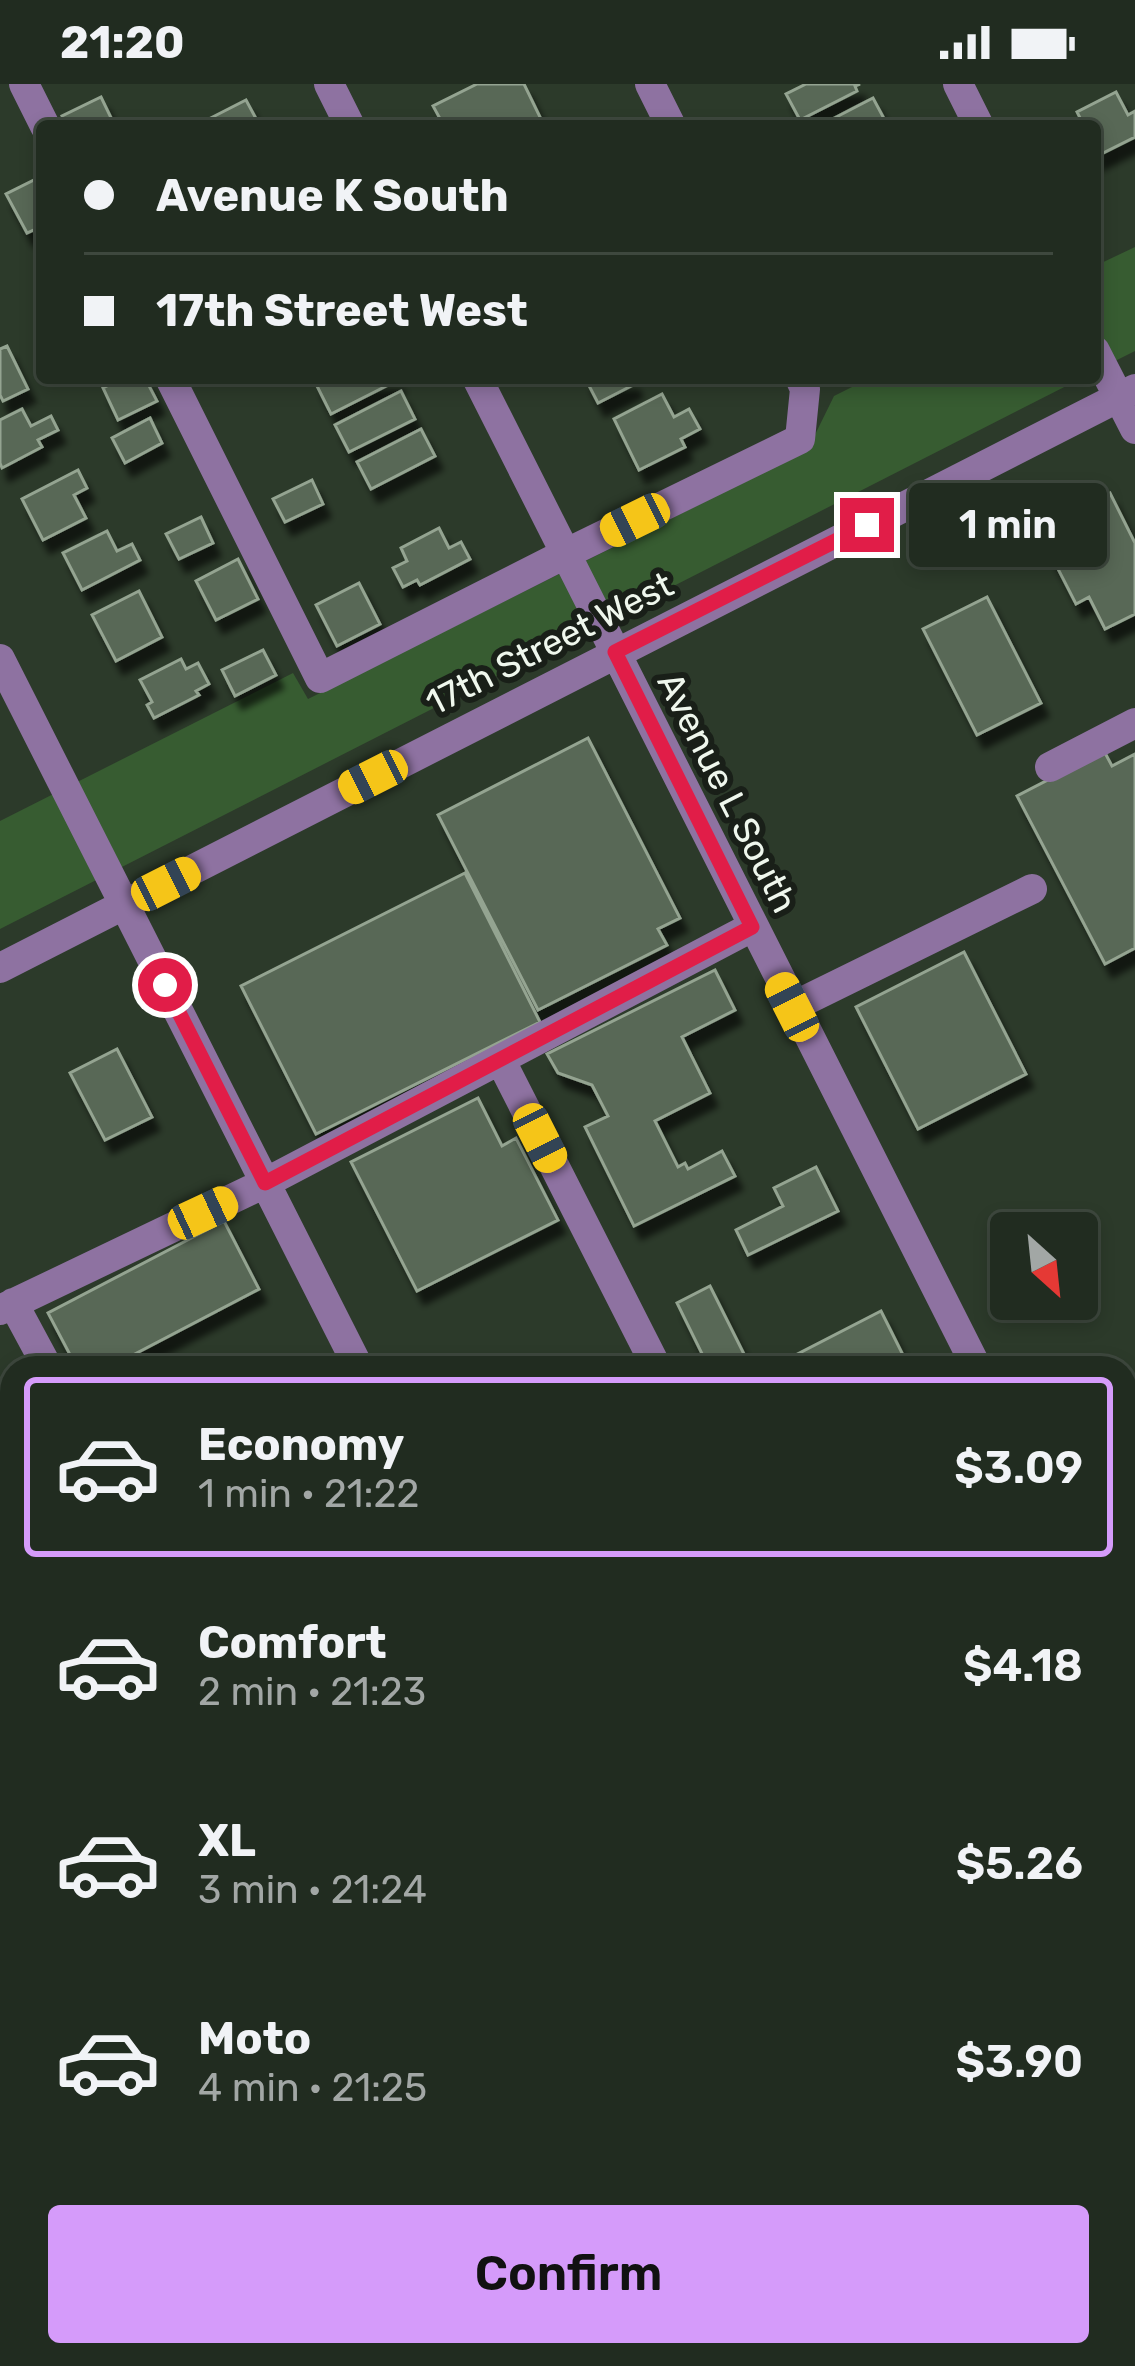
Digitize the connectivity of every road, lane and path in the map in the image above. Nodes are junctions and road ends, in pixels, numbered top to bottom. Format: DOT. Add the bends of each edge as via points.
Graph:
graph roads {
  1 [pos="24,84"];
  2 [pos="328,84"];
  3 [pos="650,84"];
  4 [pos="958,84"];
  5 [pos="42,120"];
  6 [pos="347,120"];
  7 [pos="668,120"];
  8 [pos="977,120"];
  9 [pos="1101,359"];
  10 [pos="173,384"];
  11 [pos="480,384"];
  12 [pos="803,384"];
  13 [pos="1127,393"];
  14 [pos="1135,429"];
  15 [pos="565,554"];
  16 [pos="615,652"];
  17 [pos="0,659"];
  18 [pos="1135,723"];
  19 [pos="1050,767"];
  20 [pos="1032,889"];
  21 [pos="124,905"];
  22 [pos="752,927"];
  23 [pos="0,968"];
  24 [pos="792,1007"];
  25 [pos="500,1061"];
  26 [pos="265,1183"];
  27 [pos="7,1307"];
  28 [pos="39,1356"];
  29 [pos="353,1356"];
  30 [pos="651,1356"];
  31 [pos="971,1356"];
  1 -- 5 [label="street"];
  2 -- 6 [label="street"];
  3 -- 7 [label="street"];
  4 -- 8 [label="street"];
  9 -- 13 [label="street"];
  10 -- 15 [label="street" via="320,678"];
  11 -- 15 [label="street, Avenue L South"];
  12 -- 15 [label="street" via="800,439"];
  13 -- 14 [label="street"];
  13 -- 16 [label="street, 17th Street West"];
  15 -- 16 [label="street, Avenue L South"];
  16 -- 21 [label="street, 17th Street West"];
  16 -- 22 [label="street, Avenue L South"];
  17 -- 21 [label="street"];
  18 -- 19 [label="street"];
  20 -- 24 [label="street"];
  21 -- 23 [label="street, 17th Street West"];
  21 -- 26 [label="street"];
  22 -- 24 [label="street, Avenue L South"];
  22 -- 25 [label="street"];
  24 -- 31 [label="street, Avenue L South"];
  25 -- 26 [label="street"];
  25 -- 30 [label="street"];
  26 -- 27 [label="street"];
  26 -- 29 [label="street"];
  27 -- 28 [label="street"];
}
